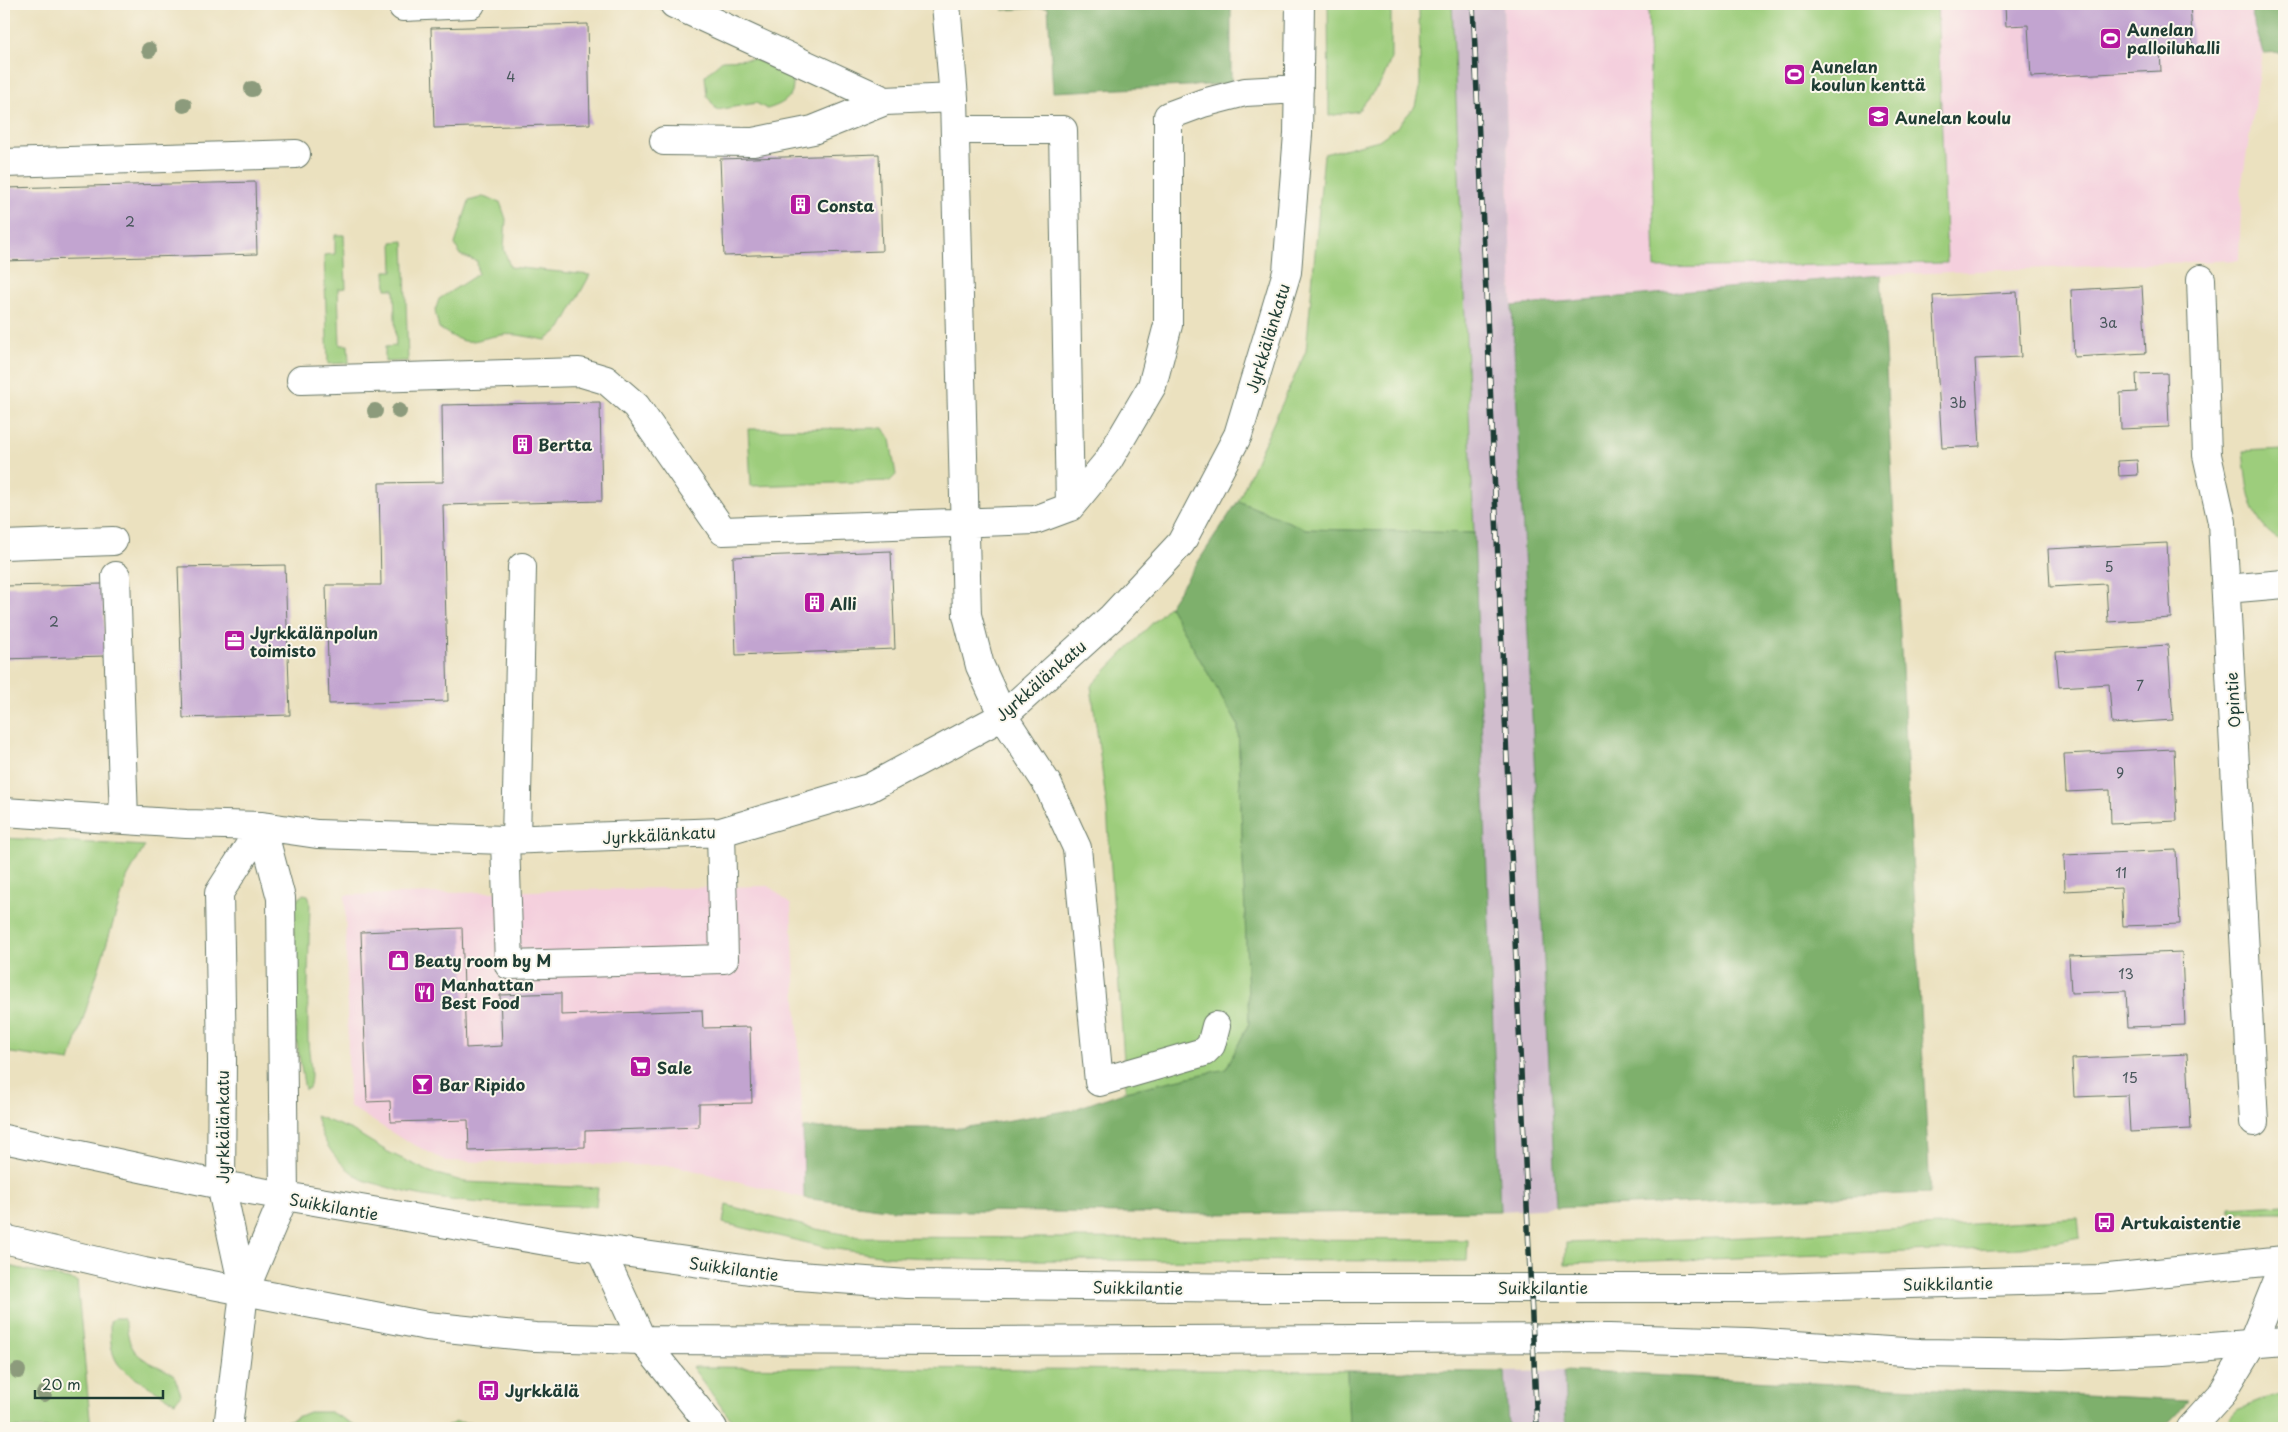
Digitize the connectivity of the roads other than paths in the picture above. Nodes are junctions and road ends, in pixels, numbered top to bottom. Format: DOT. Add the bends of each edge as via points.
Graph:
graph roads {
  1 [pos="471,4"];
  2 [pos="674,4"];
  3 [pos="946,4"];
  4 [pos="1300,4"];
  5 [pos="404,7"];
  6 [pos="1299,90"];
  7 [pos="954,98"];
  8 [pos="885,101"];
  9 [pos="955,130"];
  10 [pos="664,141"];
  11 [pos="296,154"];
  12 [pos="4,163"];
  13 [pos="2201,279"];
  14 [pos="301,380"];
  15 [pos="1070,507"];
  16 [pos="965,522"];
  17 [pos="113,541"];
  18 [pos="4,544"];
  19 [pos="522,567"];
  20 [pos="116,576"];
  21 [pos="2284,584"];
  22 [pos="2226,588"];
  23 [pos="1003,716"];
  24 [pos="4,812"];
  25 [pos="124,820"];
  26 [pos="262,826"];
  27 [pos="721,832"];
  28 [pos="510,840"];
  29 [pos="1216,1026"];
  30 [pos="2254,1122"];
  31 [pos="4,1139"];
  32 [pos="221,1185"];
  33 [pos="284,1197"];
  34 [pos="4,1239"];
  35 [pos="600,1249"];
  36 [pos="2284,1260"];
  37 [pos="2284,1264"];
  38 [pos="244,1292"];
  39 [pos="642,1340"];
  40 [pos="2284,1341"];
  41 [pos="2252,1344"];
  42 [pos="228,1428"];
  43 [pos="712,1428"];
  44 [pos="2191,1428"];
  1 -- 5 [label="main road"];
  2 -- 8 [label="main road"];
  3 -- 7 [label="main road"];
  4 -- 6 [label="main road, Jyrkkälänkatu"];
  6 -- 15 [label="main road" via="1245,92 1168,116 1168,325 1152,386 1108,462"];
  6 -- 23 [label="main road, Jyrkkälänkatu" via="1287,272 1238,435 1181,544 1112,617"];
  7 -- 8 [label="main road"];
  7 -- 9 [label="main road"];
  8 -- 10 [label="main road" via="813,130 754,142"];
  9 -- 15 [label="main road" via="1063,130"];
  9 -- 16 [label="main road"];
  11 -- 12 [label="main road"];
  13 -- 22 [label="main road, Opintie" via="2207,456 2222,522"];
  14 -- 16 [label="main road" via="579,372 606,380 636,406 723,530"];
  15 -- 16 [label="main road" via="1035,520"];
  16 -- 23 [label="main road" via="967,615 980,666"];
  17 -- 18 [label="main road"];
  19 -- 28 [label="main road"];
  20 -- 25 [label="main road"];
  21 -- 22 [label="main road"];
  22 -- 30 [label="main road, Opintie"];
  23 -- 27 [label="main road, Jyrkkälänkatu" via="869,788"];
  23 -- 29 [label="main road" via="1048,785 1076,848 1099,1082 1204,1052 1211,1044"];
  24 -- 25 [label="main road, Jyrkkälänkatu"];
  25 -- 26 [label="main road, Jyrkkälänkatu"];
  26 -- 28 [label="main road, Jyrkkälänkatu" via="317,834"];
  26 -- 32 [label="main road, Jyrkkälänkatu" via="219,893"];
  26 -- 33 [label="main road" via="281,898"];
  27 -- 28 [label="main road, Jyrkkälänkatu"];
  27 -- 28 [label="main road" via="724,959 509,965 506,919"];
  31 -- 32 [label="main road, Suikkilantie"];
  32 -- 33 [label="main road, Suikkilantie"];
  32 -- 38 [label="main road, Jyrkkälänkatu"];
  33 -- 35 [label="main road, Suikkilantie"];
  33 -- 38 [label="main road"];
  34 -- 38 [label="main road"];
  35 -- 36 [label="main road, Suikkilantie" via="784,1275 898,1283 1142,1287 1759,1288 2099,1280"];
  35 -- 39 [label="main road"];
  37 -- 41 [label="main road"];
  38 -- 39 [label="main road" via="427,1326 535,1337"];
  38 -- 42 [label="main road"];
  39 -- 41 [label="main road" via="1609,1338 1748,1342 1920,1353 2061,1355"];
  39 -- 43 [label="main road"];
  40 -- 41 [label="main road"];
  41 -- 44 [label="main road" via="2220,1395"];
}
